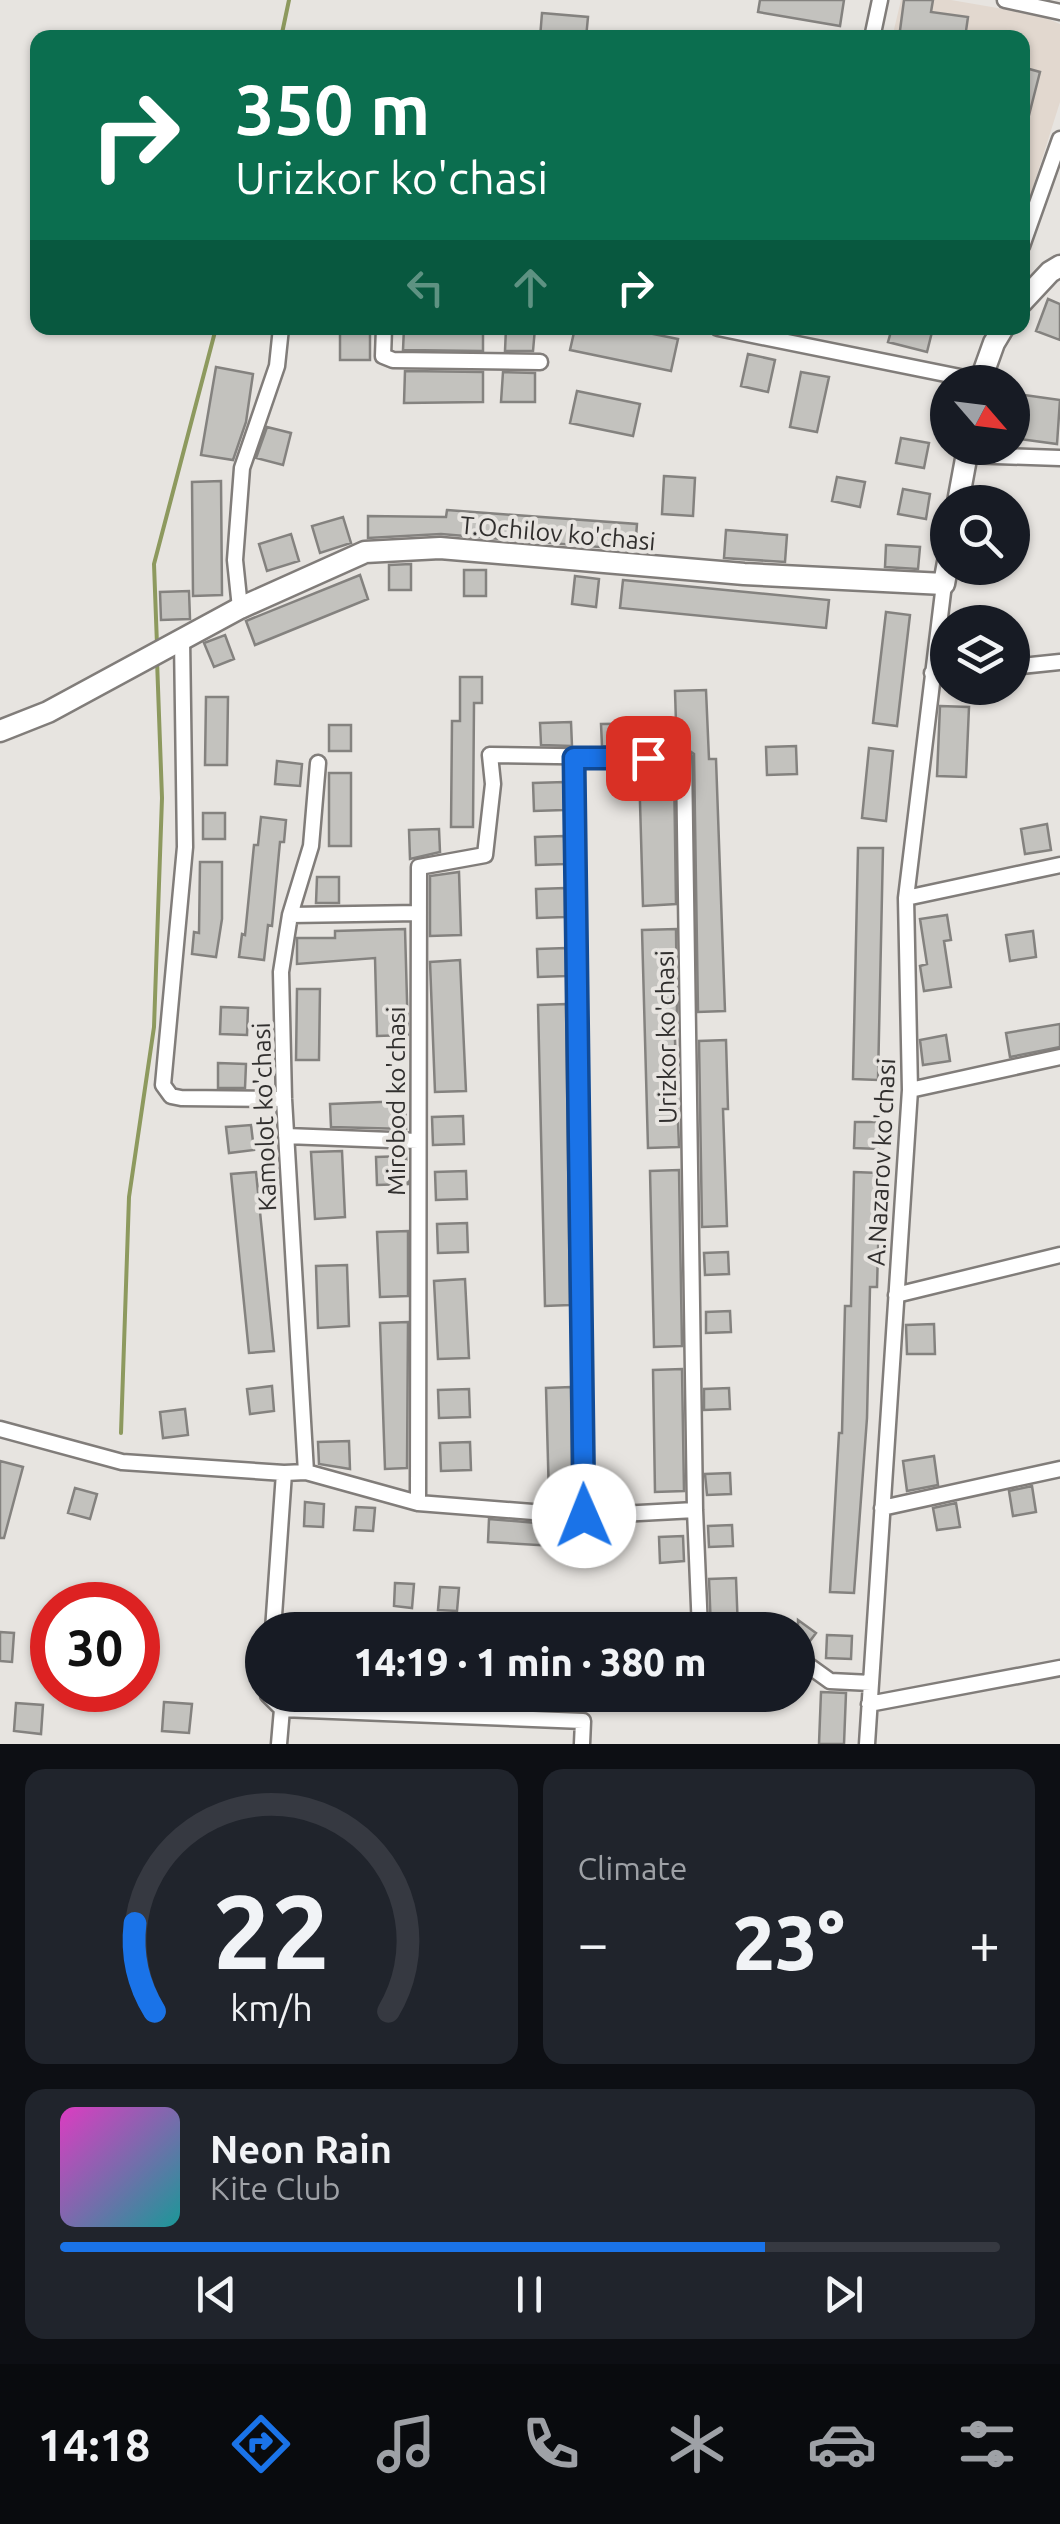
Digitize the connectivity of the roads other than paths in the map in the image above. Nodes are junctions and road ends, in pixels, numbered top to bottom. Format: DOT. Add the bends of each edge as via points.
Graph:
graph roads {
  1 [pos="880,0"];
  2 [pos="1005,0"];
  3 [pos="1060,12"];
  4 [pos="874,30"];
  5 [pos="1060,139"];
  6 [pos="1030,223"];
  7 [pos="1060,266"];
  8 [pos="1030,293"];
  9 [pos="280,335"];
  10 [pos="384,335"];
  11 [pos="759,335"];
  12 [pos="814,335"];
  13 [pos="999,335"];
  14 [pos="812,344"];
  15 [pos="540,362"];
  16 [pos="986,365"];
  17 [pos="930,371"];
  18 [pos="1030,456"];
  19 [pos="1060,458"];
  20 [pos="930,583"];
  21 [pos="240,608"];
  22 [pos="174,643"];
  23 [pos="1060,662"];
  24 [pos="1030,664"];
  25 [pos="935,705"];
  26 [pos="0,730"];
  27 [pos="490,755"];
  28 [pos="574,758"];
  29 [pos="318,763"];
  30 [pos="1060,864"];
  31 [pos="906,898"];
  32 [pos="418,913"];
  33 [pos="290,914"];
  34 [pos="1060,1057"];
  35 [pos="910,1090"];
  36 [pos="284,1099"];
  37 [pos="286,1136"];
  38 [pos="418,1141"];
  39 [pos="1060,1255"];
  40 [pos="896,1295"];
  41 [pos="0,1429"];
  42 [pos="1060,1469"];
  43 [pos="306,1472"];
  44 [pos="284,1474"];
  45 [pos="418,1503"];
  46 [pos="882,1508"];
  47 [pos="695,1510"];
  48 [pos="584,1516"];
  49 [pos="273,1612"];
  50 [pos="699,1612"];
  51 [pos="1060,1668"];
  52 [pos="815,1670"];
  53 [pos="870,1683"];
  54 [pos="869,1704"];
  55 [pos="282,1712"];
  56 [pos="351,1712"];
  57 [pos="278,1744"];
  58 [pos="582,1744"];
  59 [pos="867,1744"];
  1 -- 4 [label="street"];
  2 -- 3 [label="street"];
  5 -- 6 [label="street"];
  7 -- 8 [label="main road"];
  9 -- 21 [label="street" via="278,366 242,468 235,560"];
  10 -- 15 [label="street" via="383,356 393,360"];
  11 -- 14 [label="street"];
  12 -- 14 [label="street"];
  13 -- 16 [label="main road"];
  14 -- 17 [label="street"];
  18 -- 19 [label="street"];
  20 -- 21 [label="main road, T.Ochilov ko'chasi" via="440,548 365,552"];
  21 -- 22 [label="main road, T.Ochilov ko'chasi"];
  22 -- 26 [label="main road, T.Ochilov ko'chasi" via="48,712"];
  22 -- 36 [label="street" via="185,846 163,1085 181,1098"];
  23 -- 24 [label="street"];
  25 -- 31 [label="street, A.Nazarov ko'chasi"];
  27 -- 28 [label="street, Urizkor ko'chasi"];
  27 -- 32 [label="street, Mirobod ko'chasi" via="494,784 485,855 420,867"];
  28 -- 47 [label="street, Urizkor ko'chasi" via="684,758"];
  28 -- 48 [label="street"];
  29 -- 33 [label="street, Kamolot ko'chasi" via="310,846"];
  30 -- 31 [label="street"];
  31 -- 35 [label="street, A.Nazarov ko'chasi"];
  32 -- 33 [label="street"];
  32 -- 38 [label="street, Mirobod ko'chasi"];
  33 -- 36 [label="street, Kamolot ko'chasi" via="282,972"];
  34 -- 35 [label="street"];
  35 -- 40 [label="street, A.Nazarov ko'chasi"];
  36 -- 37 [label="street, Kamolot ko'chasi"];
  37 -- 38 [label="street"];
  37 -- 43 [label="street, Kamolot ko'chasi"];
  38 -- 45 [label="street, Mirobod ko'chasi"];
  39 -- 40 [label="street"];
  40 -- 46 [label="street, A.Nazarov ko'chasi"];
  41 -- 44 [label="street" via="122,1462"];
  42 -- 46 [label="street"];
  43 -- 44 [label="street"];
  43 -- 45 [label="street"];
  44 -- 49 [label="street"];
  45 -- 48 [label="street"];
  46 -- 53 [label="street, A.Nazarov ko'chasi"];
  47 -- 48 [label="street"];
  47 -- 50 [label="street"];
  51 -- 54 [label="street"];
  52 -- 53 [label="street" via="830,1681"];
  53 -- 54 [label="street, A.Nazarov ko'chasi"];
  54 -- 59 [label="street, A.Nazarov ko'chasi"];
  55 -- 57 [label="street"];
  56 -- 58 [label="street" via="583,1722"];
}
